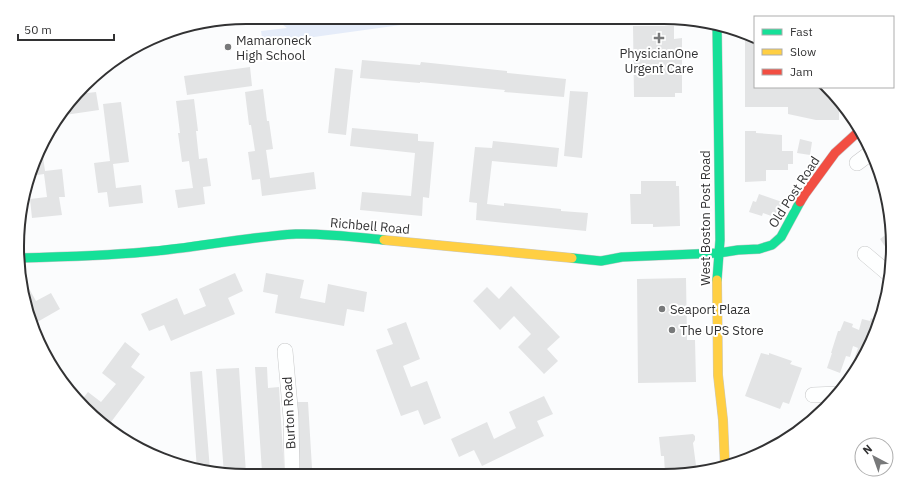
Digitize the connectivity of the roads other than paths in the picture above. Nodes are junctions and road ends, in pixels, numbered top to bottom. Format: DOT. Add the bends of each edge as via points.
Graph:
graph roads {
  1 [pos="717,31"];
  2 [pos="856,134"];
  3 [pos="719,253"];
  4 [pos="865,254"];
  5 [pos="24,258"];
  6 [pos="885,271"];
  7 [pos="285,351"];
  8 [pos="830,394"];
  9 [pos="813,395"];
  10 [pos="725,460"];
  11 [pos="292,469"];
  1 -- 3 [label="street, West Boston Post Road"];
  2 -- 3 [label="street, Old Post Road" via="835,153 805,194 782,237 772,245 759,249"];
  3 -- 5 [label="street, Richbell Road" via="622,257 601,261 331,235 297,234 146,252"];
  3 -- 10 [label="street, West Boston Post Road" via="718,375"];
  4 -- 6 [label="street"];
  7 -- 11 [label="street, Burton Road" via="291,418"];
  8 -- 9 [label="street"];
}
